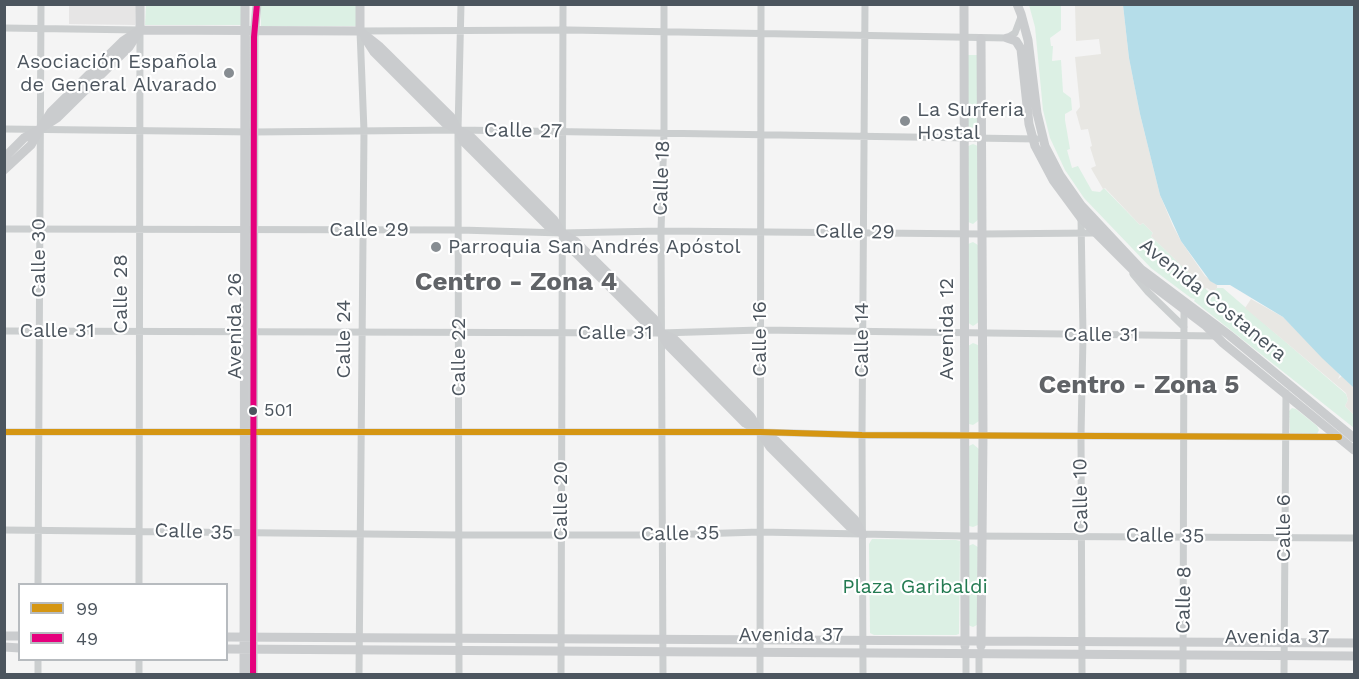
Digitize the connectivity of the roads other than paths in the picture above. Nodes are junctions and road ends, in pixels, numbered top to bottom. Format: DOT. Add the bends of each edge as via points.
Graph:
graph roads {
  1 [pos="41,4"];
  2 [pos="140,4"];
  3 [pos="245,4"];
  4 [pos="257,4"];
  5 [pos="360,4"];
  6 [pos="461,4"];
  7 [pos="563,4"];
  8 [pos="664,4"];
  9 [pos="761,4"];
  10 [pos="865,4"];
  11 [pos="964,4"];
  12 [pos="1017,4"];
  13 [pos="1021,14"];
  14 [pos="4,28"];
  15 [pos="41,28"];
  16 [pos="140,30"];
  17 [pos="245,30"];
  18 [pos="256,30"];
  19 [pos="461,30"];
  20 [pos="563,30"];
  21 [pos="360,31"];
  22 [pos="664,32"];
  23 [pos="761,33"];
  24 [pos="865,35"];
  25 [pos="1007,38"];
  26 [pos="965,39"];
  27 [pos="981,39"];
  28 [pos="4,129"];
  29 [pos="40,129"];
  30 [pos="139,130"];
  31 [pos="458,130"];
  32 [pos="364,131"];
  33 [pos="249,132"];
  34 [pos="562,132"];
  35 [pos="664,133"];
  36 [pos="761,135"];
  37 [pos="864,136"];
  38 [pos="965,138"];
  39 [pos="982,138"];
  40 [pos="1032,139"];
  41 [pos="1042,140"];
  42 [pos="4,158"];
  43 [pos="4,170"];
  44 [pos="1084,216"];
  45 [pos="39,228"];
  46 [pos="4,229"];
  47 [pos="139,229"];
  48 [pos="249,229"];
  49 [pos="362,230"];
  50 [pos="460,230"];
  51 [pos="661,231"];
  52 [pos="761,231"];
  53 [pos="862,232"];
  54 [pos="1082,232"];
  55 [pos="562,233"];
  56 [pos="1094,233"];
  57 [pos="965,234"];
  58 [pos="982,234"];
  59 [pos="1124,263"];
  60 [pos="1184,309"];
  61 [pos="1184,327"];
  62 [pos="760,330"];
  63 [pos="4,331"];
  64 [pos="39,332"];
  65 [pos="139,332"];
  66 [pos="249,332"];
  67 [pos="362,332"];
  68 [pos="459,332"];
  69 [pos="562,332"];
  70 [pos="661,333"];
  71 [pos="862,333"];
  72 [pos="965,334"];
  73 [pos="983,334"];
  74 [pos="1221,334"];
  75 [pos="1083,335"];
  76 [pos="1184,335"];
  77 [pos="1286,382"];
  78 [pos="1286,393"];
  79 [pos="4,432"];
  80 [pos="38,432"];
  81 [pos="139,432"];
  82 [pos="248,432"];
  83 [pos="361,432"];
  84 [pos="459,432"];
  85 [pos="562,432"];
  86 [pos="662,432"];
  87 [pos="760,432"];
  88 [pos="862,435"];
  89 [pos="965,435"];
  90 [pos="983,435"];
  91 [pos="1081,436"];
  92 [pos="1184,436"];
  93 [pos="1285,437"];
  94 [pos="1339,437"];
  95 [pos="1354,438"];
  96 [pos="1354,450"];
  97 [pos="4,530"];
  98 [pos="38,530"];
  99 [pos="139,530"];
  100 [pos="760,532"];
  101 [pos="248,533"];
  102 [pos="360,533"];
  103 [pos="561,534"];
  104 [pos="459,535"];
  105 [pos="662,535"];
  106 [pos="863,535"];
  107 [pos="964,536"];
  108 [pos="982,536"];
  109 [pos="1082,536"];
  110 [pos="1185,536"];
  111 [pos="1284,538"];
  112 [pos="1354,538"];
  113 [pos="38,583"];
  114 [pos="139,583"];
  115 [pos="228,637"];
  116 [pos="248,638"];
  117 [pos="359,638"];
  118 [pos="459,639"];
  119 [pos="561,639"];
  120 [pos="663,639"];
  121 [pos="760,640"];
  122 [pos="864,640"];
  123 [pos="964,641"];
  124 [pos="982,641"];
  125 [pos="1082,641"];
  126 [pos="1184,642"];
  127 [pos="1284,642"];
  128 [pos="1354,643"];
  129 [pos="228,648"];
  130 [pos="248,649"];
  131 [pos="359,650"];
  132 [pos="459,650"];
  133 [pos="561,651"];
  134 [pos="663,652"];
  135 [pos="760,652"];
  136 [pos="864,653"];
  137 [pos="966,654"];
  138 [pos="979,654"];
  139 [pos="1082,654"];
  140 [pos="1183,655"];
  141 [pos="1284,655"];
  142 [pos="1354,656"];
  143 [pos="244,675"];
  144 [pos="253,675"];
  145 [pos="359,675"];
  146 [pos="459,675"];
  147 [pos="561,675"];
  148 [pos="663,675"];
  149 [pos="760,675"];
  150 [pos="863,675"];
  151 [pos="966,675"];
  152 [pos="979,675"];
  153 [pos="1082,675"];
  154 [pos="1183,675"];
  155 [pos="1284,675"];
  1 -- 15 [label="street, Calle 30"];
  2 -- 16 [label="main road, Calle 28"];
  3 -- 17 [label="main road, Avenida 26"];
  4 -- 18 [label="main road, Avenida 26"];
  5 -- 21 [label="main road, Calle 24"];
  6 -- 19 [label="street, Calle 22"];
  7 -- 20 [label="street, Calle 20"];
  8 -- 22 [label="street, Calle 18"];
  9 -- 23 [label="street, Calle 16"];
  10 -- 24 [label="street, Calle 14"];
  11 -- 26 [label="main road, Avenida 12"];
  12 -- 13 [label="main road, Avenida Costanera"];
  13 -- 25 [label="street" via="1018,29"];
  13 -- 41 [label="main road, Avenida Costanera"];
  14 -- 15 [label="street"];
  15 -- 16 [label="street"];
  15 -- 29 [label="street, Calle 30"];
  16 -- 17 [label="main road"];
  16 -- 29 [label="main road" via="123,41 51,112"];
  16 -- 30 [label="street, Calle 28"];
  17 -- 18 [label="main road"];
  17 -- 33 [label="main road, Avenida 26"];
  18 -- 21 [label="main road"];
  18 -- 33 [label="main road, Avenida 26"];
  19 -- 20 [label="street"];
  19 -- 21 [label="street"];
  19 -- 31 [label="street, Calle 22"];
  20 -- 22 [label="street"];
  20 -- 34 [label="street, Calle 20"];
  21 -- 31 [label="main road" via="374,52 445,123"];
  21 -- 32 [label="street, Calle 24"];
  22 -- 23 [label="street"];
  22 -- 35 [label="street, Calle 18"];
  23 -- 24 [label="street"];
  23 -- 36 [label="street, Calle 16"];
  24 -- 26 [label="street"];
  24 -- 37 [label="street, Calle 14"];
  25 -- 27 [label="street"];
  25 -- 40 [label="main road, Avenida Costanera" via="1020,46"];
  26 -- 27 [label="street"];
  26 -- 38 [label="main road, Avenida 12"];
  27 -- 39 [label="main road, Avenida 12"];
  28 -- 29 [label="street, Calle 27"];
  29 -- 30 [label="street, Calle 27"];
  29 -- 42 [label="main road" via="24,138"];
  29 -- 43 [label="main road" via="31,144"];
  29 -- 45 [label="street, Calle 30"];
  30 -- 33 [label="street, Calle 27"];
  30 -- 47 [label="street, Calle 28"];
  31 -- 32 [label="street, Calle 27"];
  31 -- 34 [label="street, Calle 27"];
  31 -- 50 [label="street, Calle 22"];
  31 -- 55 [label="main road" via="464,142 548,226"];
  32 -- 33 [label="street, Calle 27"];
  32 -- 49 [label="street, Calle 24"];
  33 -- 48 [label="main road, Avenida 26"];
  34 -- 35 [label="street, Calle 27"];
  34 -- 55 [label="street, Calle 20"];
  35 -- 36 [label="street, Calle 27"];
  35 -- 51 [label="street, Calle 18"];
  36 -- 37 [label="street, Calle 27"];
  36 -- 52 [label="street, Calle 16"];
  37 -- 38 [label="street, Calle 27"];
  37 -- 53 [label="street, Calle 14"];
  38 -- 39 [label="street, Calle 27"];
  38 -- 57 [label="main road, Avenida 12"];
  39 -- 40 [label="street, Calle 27"];
  39 -- 58 [label="main road, Avenida 12"];
  40 -- 41 [label="street, Calle 27"];
  40 -- 44 [label="main road, Avenida Costanera" via="1046,169"];
  41 -- 44 [label="main road, Avenida Costanera"];
  44 -- 54 [label="street, Calle 10"];
  44 -- 56 [label="main road, Avenida Costanera"];
  44 -- 74 [label="main road, Avenida Costanera"];
  45 -- 46 [label="street, Calle 29"];
  45 -- 47 [label="street, Calle 29"];
  45 -- 64 [label="street, Calle 30"];
  47 -- 48 [label="street, Calle 29"];
  47 -- 65 [label="street, Calle 28"];
  48 -- 49 [label="street, Calle 29"];
  48 -- 66 [label="main road, Avenida 26"];
  49 -- 50 [label="street, Calle 29"];
  49 -- 67 [label="street, Calle 24"];
  50 -- 55 [label="street, Calle 29"];
  50 -- 68 [label="street, Calle 22"];
  51 -- 52 [label="street, Calle 29"];
  51 -- 55 [label="street, Calle 29"];
  51 -- 70 [label="street, Calle 18"];
  52 -- 53 [label="street, Calle 29"];
  52 -- 62 [label="street, Calle 16"];
  53 -- 57 [label="street, Calle 29"];
  53 -- 71 [label="street, Calle 14"];
  54 -- 56 [label="street, Calle 29"];
  54 -- 58 [label="street, Calle 29"];
  54 -- 75 [label="street, Calle 10"];
  55 -- 69 [label="street, Calle 20"];
  55 -- 70 [label="main road" via="569,246 608,286"];
  56 -- 59 [label="main road, Avenida Costanera"];
  57 -- 58 [label="street, Calle 29"];
  57 -- 72 [label="main road, Avenida 12"];
  58 -- 73 [label="main road, Avenida 12"];
  59 -- 60 [label="main road, Avenida Costanera"];
  59 -- 61 [label="street"];
  60 -- 61 [label="street, Calle 8"];
  60 -- 74 [label="main road, Avenida Costanera"];
  61 -- 76 [label="street, Calle 8"];
  62 -- 70 [label="street, Calle 31"];
  62 -- 71 [label="street, Calle 31"];
  62 -- 87 [label="street, Calle 16"];
  63 -- 64 [label="street, Calle 31"];
  64 -- 65 [label="street, Calle 31"];
  64 -- 80 [label="street, Calle 30"];
  65 -- 66 [label="street, Calle 31"];
  65 -- 81 [label="street, Calle 28"];
  66 -- 67 [label="street, Calle 31"];
  66 -- 82 [label="main road, Avenida 26"];
  67 -- 68 [label="street, Calle 31"];
  67 -- 83 [label="street, Calle 24"];
  68 -- 69 [label="street, Calle 31"];
  68 -- 84 [label="street, Calle 22"];
  69 -- 70 [label="street, Calle 31"];
  69 -- 85 [label="street, Calle 20"];
  70 -- 86 [label="street, Calle 18"];
  70 -- 87 [label="main road" via="668,345 745,423"];
  71 -- 72 [label="street, Calle 31"];
  71 -- 88 [label="street, Calle 14"];
  72 -- 73 [label="street, Calle 31"];
  72 -- 89 [label="main road, Avenida 12"];
  73 -- 75 [label="street, Calle 31"];
  73 -- 90 [label="main road, Avenida 12"];
  74 -- 76 [label="street, Calle 31"];
  74 -- 77 [label="main road, Avenida Costanera"];
  74 -- 78 [label="main road, Avenida Costanera"];
  75 -- 76 [label="street, Calle 31"];
  75 -- 91 [label="street, Calle 10"];
  76 -- 92 [label="street, Calle 8"];
  77 -- 78 [label="street, Calle 6"];
  77 -- 95 [label="main road, Avenida Costanera"];
  78 -- 93 [label="street, Calle 6"];
  78 -- 94 [label="main road, Avenida Costanera"];
  79 -- 80 [label="street"];
  80 -- 81 [label="street"];
  80 -- 98 [label="street, Calle 30"];
  81 -- 82 [label="street"];
  81 -- 99 [label="street, Calle 28"];
  82 -- 83 [label="street"];
  82 -- 101 [label="main road, Avenida 26"];
  83 -- 84 [label="street"];
  83 -- 102 [label="street, Calle 24"];
  84 -- 85 [label="street"];
  84 -- 104 [label="street, Calle 22"];
  85 -- 86 [label="street"];
  85 -- 103 [label="street, Calle 20"];
  86 -- 87 [label="street"];
  86 -- 105 [label="street, Calle 18"];
  87 -- 88 [label="street"];
  87 -- 100 [label="street, Calle 16"];
  87 -- 106 [label="main road" via="809,487"];
  88 -- 89 [label="street"];
  88 -- 106 [label="street, Calle 14"];
  89 -- 90 [label="street"];
  89 -- 107 [label="main road, Avenida 12"];
  90 -- 91 [label="street"];
  90 -- 108 [label="main road, Avenida 12"];
  91 -- 92 [label="street"];
  91 -- 109 [label="street, Calle 10"];
  92 -- 93 [label="street"];
  92 -- 110 [label="street, Calle 8"];
  93 -- 94 [label="street"];
  93 -- 111 [label="street, Calle 6"];
  94 -- 96 [label="main road, Avenida Costanera"];
  97 -- 98 [label="street, Calle 35"];
  98 -- 99 [label="street, Calle 35"];
  98 -- 113 [label="street, Calle 30"];
  99 -- 101 [label="street, Calle 35"];
  99 -- 114 [label="street, Calle 28"];
  100 -- 105 [label="street, Calle 35"];
  100 -- 106 [label="street, Calle 35"];
  100 -- 121 [label="street, Calle 16"];
  101 -- 102 [label="street, Calle 35"];
  101 -- 116 [label="main road, Avenida 26"];
  102 -- 104 [label="street, Calle 35"];
  102 -- 117 [label="street, Calle 24"];
  103 -- 104 [label="street, Calle 35"];
  103 -- 105 [label="street, Calle 35"];
  103 -- 119 [label="street, Calle 20"];
  104 -- 118 [label="street, Calle 22"];
  105 -- 120 [label="street, Calle 18"];
  106 -- 107 [label="street, Calle 35"];
  106 -- 122 [label="street, Calle 14"];
  107 -- 108 [label="street, Calle 35"];
  107 -- 123 [label="main road, Avenida 12"];
  108 -- 109 [label="street, Calle 35"];
  108 -- 124 [label="main road, Avenida 12"];
  109 -- 110 [label="street, Calle 35"];
  109 -- 125 [label="street, Calle 10"];
  110 -- 111 [label="street, Calle 35"];
  110 -- 126 [label="street, Calle 8"];
  111 -- 112 [label="street, Calle 35"];
  111 -- 127 [label="street, Calle 6"];
  115 -- 116 [label="main road, Avenida 37"];
  116 -- 117 [label="main road, Avenida 37"];
  116 -- 130 [label="main road, Avenida 26"];
  117 -- 118 [label="main road, Avenida 37"];
  117 -- 131 [label="street, Calle 24"];
  118 -- 119 [label="main road, Avenida 37"];
  118 -- 132 [label="street, Calle 22"];
  119 -- 120 [label="main road, Avenida 37"];
  119 -- 133 [label="street, Calle 20"];
  120 -- 121 [label="main road, Avenida 37"];
  120 -- 134 [label="street, Calle 18"];
  121 -- 122 [label="main road, Avenida 37"];
  121 -- 135 [label="street, Calle 16"];
  122 -- 123 [label="main road, Avenida 37"];
  122 -- 136 [label="street, Calle 14"];
  123 -- 124 [label="main road, Avenida 37"];
  123 -- 137 [label="main road, Avenida 12"];
  124 -- 125 [label="main road, Avenida 37"];
  124 -- 138 [label="main road, Avenida 12"];
  125 -- 126 [label="main road, Avenida 37"];
  125 -- 139 [label="street, Calle 10"];
  126 -- 127 [label="main road, Avenida 37"];
  126 -- 140 [label="street, Calle 8"];
  127 -- 128 [label="main road, Avenida 37"];
  127 -- 141 [label="street, Calle 6"];
  129 -- 130 [label="main road, Avenida 37"];
  130 -- 131 [label="main road, Avenida 37"];
  130 -- 143 [label="main road"];
  130 -- 144 [label="main road"];
  131 -- 132 [label="main road, Avenida 37"];
  131 -- 145 [label="street, Calle 24"];
  132 -- 133 [label="main road, Avenida 37"];
  132 -- 146 [label="street, Calle 22"];
  133 -- 134 [label="main road, Avenida 37"];
  133 -- 147 [label="street, Calle 20"];
  134 -- 135 [label="main road, Avenida 37"];
  134 -- 148 [label="street, Calle 18"];
  135 -- 136 [label="main road, Avenida 37"];
  135 -- 149 [label="street, Calle 16"];
  136 -- 137 [label="main road, Avenida 37"];
  136 -- 150 [label="street, Calle 14"];
  137 -- 138 [label="main road, Avenida 37"];
  137 -- 151 [label="street"];
  138 -- 139 [label="main road, Avenida 37"];
  138 -- 152 [label="street"];
  139 -- 140 [label="main road, Avenida 37"];
  139 -- 153 [label="street, Calle 10"];
  140 -- 141 [label="main road, Avenida 37"];
  140 -- 154 [label="street, Calle 8"];
  141 -- 142 [label="main road, Avenida 37"];
  141 -- 155 [label="street, Calle 6"];
}
